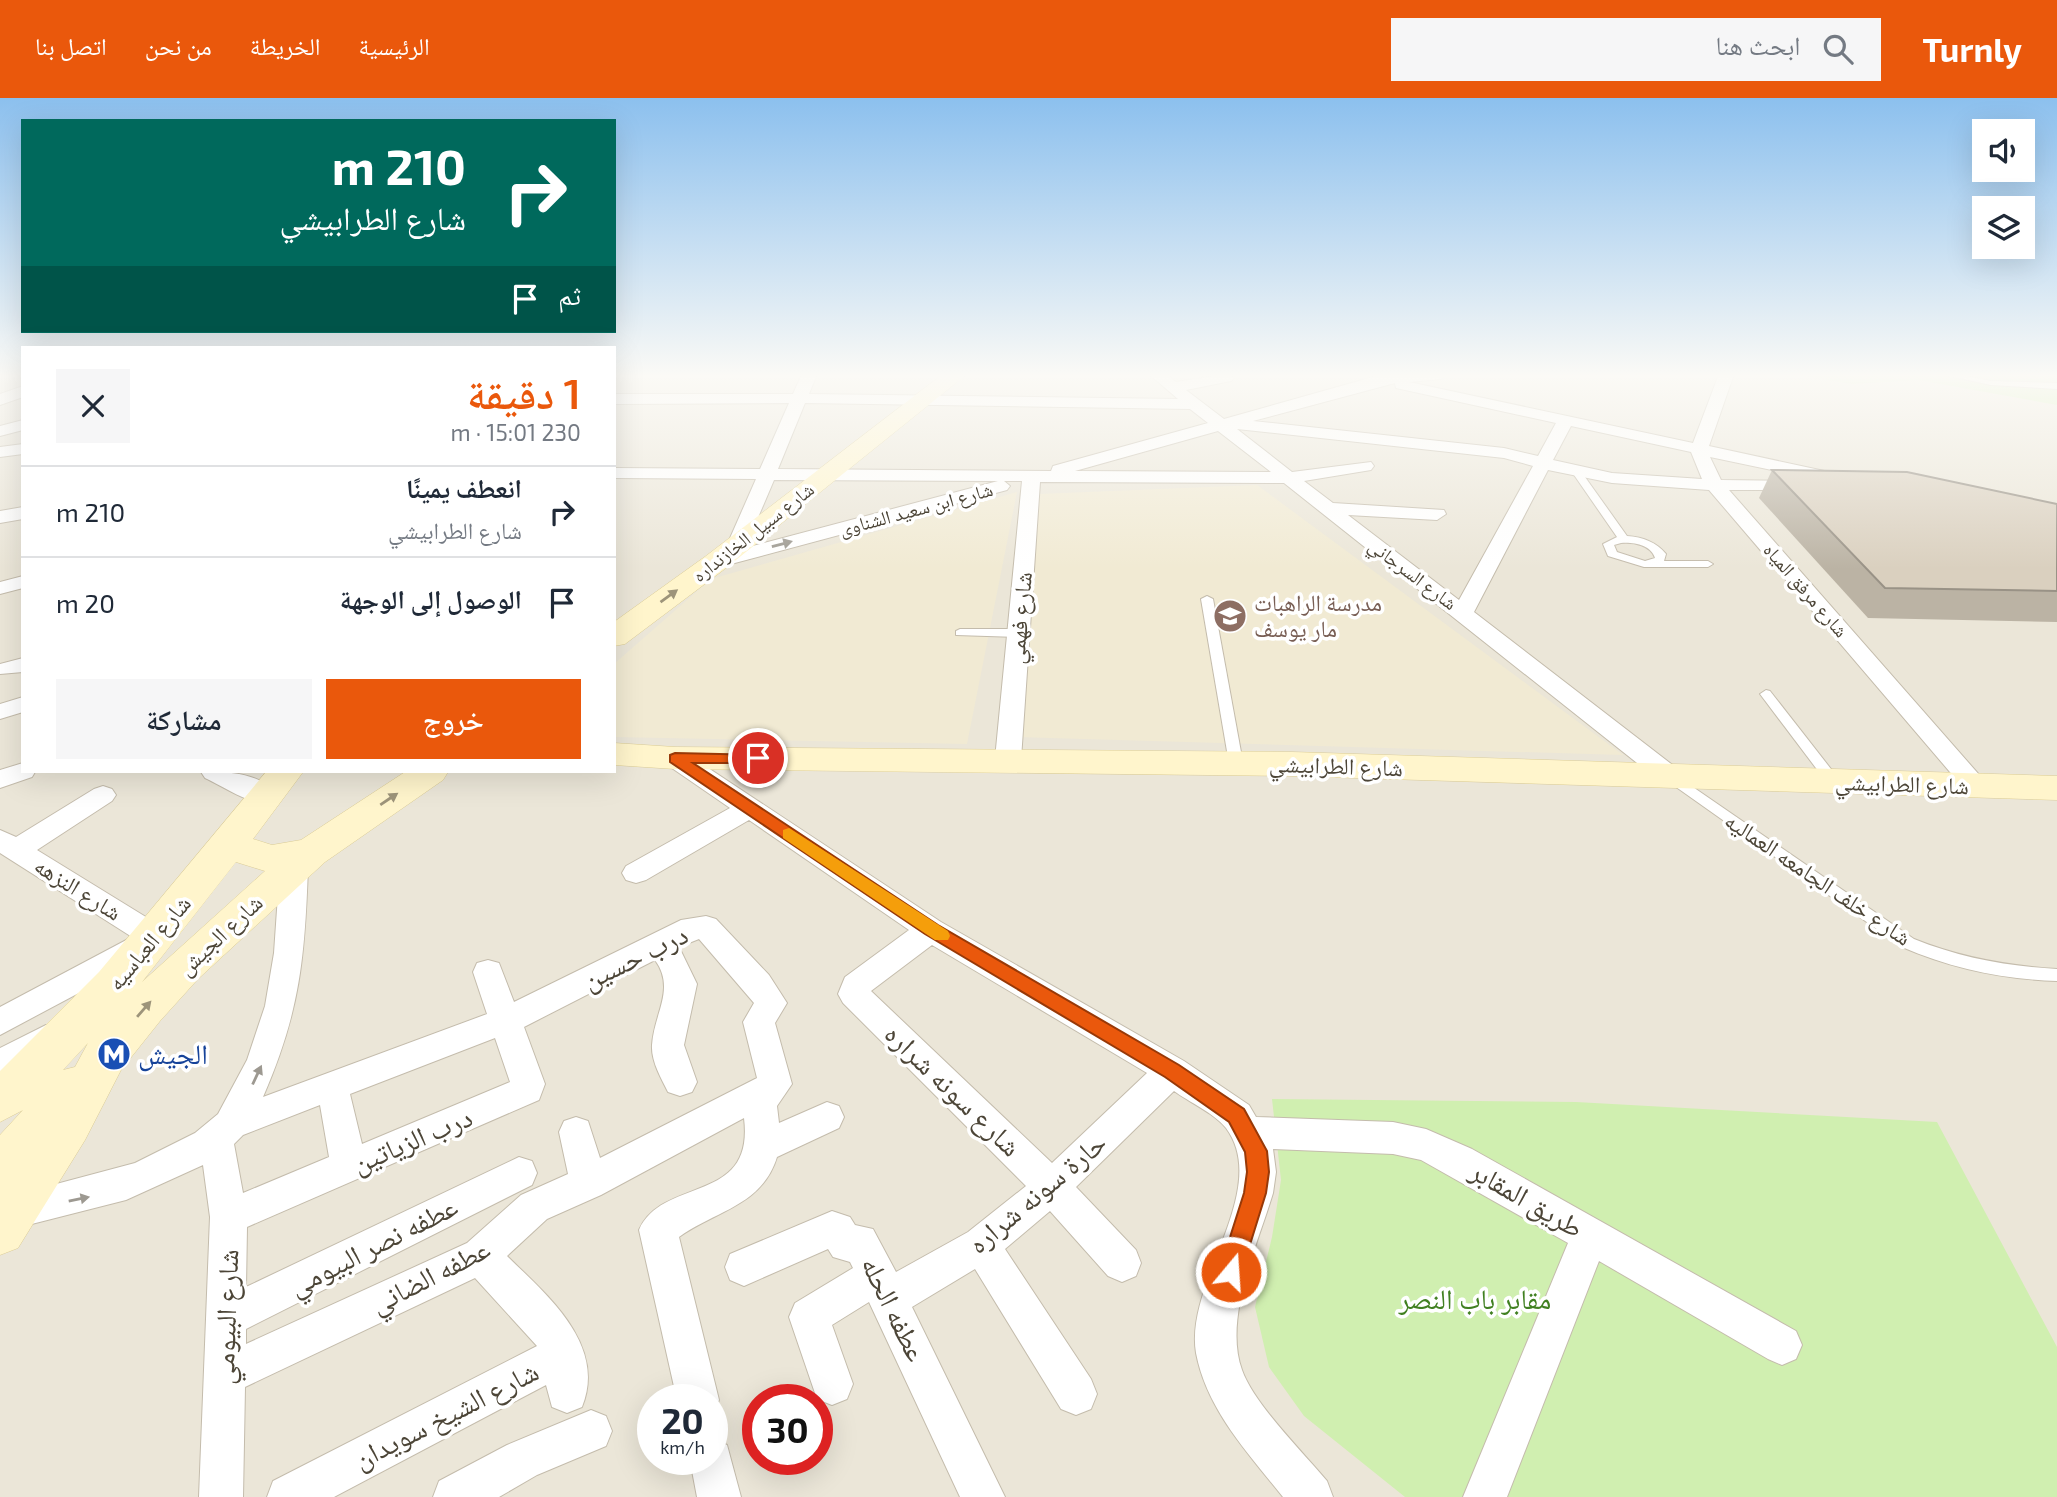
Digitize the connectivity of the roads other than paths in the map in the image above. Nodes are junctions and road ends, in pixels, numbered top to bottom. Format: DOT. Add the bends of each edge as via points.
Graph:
graph roads {
  1 [pos="782,439"];
  2 [pos="872,439"];
  3 [pos="1162,439"];
  4 [pos="1241,439"];
  5 [pos="1378,439"];
  6 [pos="1556,439"];
  7 [pos="1645,439"];
  8 [pos="1703,439"];
  9 [pos="1699,451"];
  10 [pos="1544,462"];
  11 [pos="1365,466"];
  12 [pos="1577,471"];
  13 [pos="616,474"];
  14 [pos="767,474"];
  15 [pos="827,474"];
  16 [pos="1031,478"];
  17 [pos="1287,478"];
  18 [pos="1714,485"];
  19 [pos="20,501"];
  20 [pos="1326,508"];
  21 [pos="1437,514"];
  22 [pos="0,517"];
  23 [pos="1624,539"];
  24 [pos="737,545"];
  25 [pos="716,562"];
  26 [pos="1654,563"];
  27 [pos="1708,564"];
  28 [pos="21,583"];
  29 [pos="0,588"];
  30 [pos="1207,599"];
  31 [pos="1464,612"];
  32 [pos="960,633"];
  33 [pos="1018,633"];
  34 [pos="616,636"];
  35 [pos="1766,694"];
  36 [pos="21,705"];
  37 [pos="0,712"];
  38 [pos="616,754"];
  39 [pos="675,758"];
  40 [pos="1008,759"];
  41 [pos="1236,763"];
  42 [pos="21,772"];
  43 [pos="219,773"];
  44 [pos="429,773"];
  45 [pos="1670,776"];
  46 [pos="0,780"];
  47 [pos="1833,781"];
  48 [pos="275,784"];
  49 [pos="1976,786"];
  50 [pos="2057,788"];
  51 [pos="103,795"];
  52 [pos="750,808"];
  53 [pos="8,845"];
  54 [pos="228,845"];
  55 [pos="303,859"];
  56 [pos="636,873"];
  57 [pos="931,930"];
  58 [pos="156,938"];
  59 [pos="659,943"];
  60 [pos="488,972"];
  61 [pos="2057,975"];
  62 [pos="104,997"];
  63 [pos="507,1020"];
  64 [pos="0,1023"];
  65 [pos="105,1056"];
  66 [pos="0,1065"];
  67 [pos="1172,1071"];
  68 [pos="680,1082"];
  69 [pos="775,1084"];
  70 [pos="0,1101"];
  71 [pos="337,1102"];
  72 [pos="827,1117"];
  73 [pos="224,1131"];
  74 [pos="576,1132"];
  75 [pos="1248,1132"];
  76 [pos="763,1147"];
  77 [pos="349,1167"];
  78 [pos="519,1173"];
  79 [pos="6,1181"];
  80 [pos="588,1183"];
  81 [pos="1052,1187"];
  82 [pos="229,1217"];
  83 [pos="1590,1235"];
  84 [pos="981,1245"];
  85 [pos="480,1256"];
  86 [pos="1122,1263"];
  87 [pos="744,1267"];
  88 [pos="884,1286"];
  89 [pos="226,1318"];
  90 [pos="1782,1345"];
  91 [pos="566,1373"];
  92 [pos="224,1375"];
  93 [pos="694,1384"];
  94 [pos="832,1384"];
  95 [pos="1076,1394"];
  96 [pos="591,1430"];
  97 [pos="715,1475"];
  98 [pos="221,1497"];
  99 [pos="289,1497"];
  100 [pos="455,1497"];
  101 [pos="719,1497"];
  102 [pos="983,1497"];
  103 [pos="1311,1497"];
  104 [pos="1485,1497"];
  1 -- 14 [label="street"];
  2 -- 15 [label="main road, شارع سبيل الخازنداره"];
  3 -- 16 [label="street, شارع ابن سعيد الشناوى"];
  4 -- 17 [label="street, شارع السرجاني"];
  5 -- 10 [label="street"];
  6 -- 10 [label="street"];
  7 -- 9 [label="street"];
  8 -- 9 [label="street"];
  9 -- 18 [label="street, شارع مرفق المياه"];
  9 -- 18 [label="street" via="1849,483"];
  10 -- 12 [label="street"];
  10 -- 31 [label="street"];
  11 -- 17 [label="street"];
  12 -- 18 [label="street"];
  12 -- 23 [label="lane"];
  13 -- 14 [label="street"];
  14 -- 15 [label="street"];
  14 -- 24 [label="street"];
  15 -- 16 [label="street"];
  15 -- 24 [label="main road, شارع سبيل الخازنداره"];
  16 -- 17 [label="street"];
  25 -- 16 [label="street, شارع ابن سعيد الشناوى, one-way"];
  16 -- 33 [label="street, شارع فهمي"];
  17 -- 20 [label="street, شارع السرجاني"];
  18 -- 49 [label="street, شارع مرفق المياه"];
  19 -- 22 [label="street"];
  20 -- 21 [label="street"];
  20 -- 31 [label="street, شارع السرجاني"];
  23 -- 26 [label="lane" via="1656,549 1660,559"];
  23 -- 26 [label="lane" via="1608,544 1612,554 1632,563"];
  24 -- 25 [label="main road, شارع سبيل الخازنداره"];
  34 -- 25 [label="main road, شارع سبيل الخازنداره, one-way"];
  26 -- 27 [label="lane"];
  28 -- 29 [label="street"];
  30 -- 41 [label="lane"];
  31 -- 45 [label="street, شارع السرجاني"];
  32 -- 33 [label="lane"];
  33 -- 40 [label="street, شارع فهمي"];
  35 -- 47 [label="lane"];
  36 -- 37 [label="street"];
  38 -- 39 [label="main road, شارع الطرابيشي"];
  39 -- 40 [label="main road, شارع الطرابيشي"];
  39 -- 52 [label="street"];
  40 -- 41 [label="main road, شارع الطرابيشي"];
  41 -- 45 [label="main road, شارع الطرابيشي"];
  42 -- 46 [label="street"];
  43 -- 48 [label="street"];
  55 -- 44 [label="main road, شارع الجيش, one-way"];
  45 -- 47 [label="main road, شارع الطرابيشي"];
  45 -- 61 [label="lane, شارع خلف الجامعه العماليه" via="1908,943 1983,970"];
  47 -- 49 [label="main road, شارع الطرابيشي"];
  48 -- 54 [label="main road, شارع العباسيه"];
  49 -- 50 [label="main road, شارع الطرابيشي"];
  51 -- 53 [label="street"];
  52 -- 56 [label="street"];
  52 -- 57 [label="street"];
  53 -- 58 [label="street, شارع النزهه"];
  54 -- 55 [label="main road" via="272,859"];
  54 -- 58 [label="main road, شارع العباسيه"];
  65 -- 55 [label="main road, شارع الجيش, one-way" via="183,967"];
  73 -- 55 [label="street, one-way" via="259,1072 283,1007"];
  57 -- 67 [label="street"];
  57 -- 81 [label="street, شارع سونه شراره" via="856,986 854,994"];
  58 -- 62 [label="main road, شارع العباسيه"];
  58 -- 64 [label="street"];
  59 -- 63 [label="street, درب حسين"];
  59 -- 68 [label="street" via="680,970 682,996 668,1048"];
  59 -- 69 [label="street, درب حسين" via="691,928 706,928 758,984 771,1003 759,1022"];
  60 -- 63 [label="street"];
  62 -- 66 [label="street"];
  62 -- 70 [label="main road, شارع العباسيه" via="51,1055"];
  63 -- 73 [label="street, درب حسين"];
  63 -- 77 [label="street, درب الزياتين" via="527,1090"];
  65 -- 79 [label="main road, شارع الجيش" via="52,1107"];
  65 -- 79 [label="main road, شارع الجيش" via="68,1125"];
  67 -- 75 [label="street" via="1237,1116"];
  67 -- 81 [label="street, حارة سونه شراره"];
  69 -- 76 [label="street" via="760,1102"];
  69 -- 80 [label="street, عطفه الضاني"];
  71 -- 77 [label="street"];
  72 -- 76 [label="street"];
  79 -- 73 [label="street, درب حسين, one-way" via="103,1194 162,1171"];
  73 -- 82 [label="street, شارع البيومي"];
  74 -- 80 [label="street"];
  75 -- 83 [label="street, طريق المقابر" via="1392,1138 1426,1145"];
  75 -- 103 [label="street" via="1256,1151 1257,1182 1216,1319 1216,1350 1224,1381 1242,1411"];
  76 -- 93 [label="street" via="746,1178 732,1190 658,1230"];
  77 -- 82 [label="street, درب الزياتين"];
  78 -- 89 [label="street, عطفه نصر البيومي"];
  80 -- 85 [label="street, عطفه الضاني" via="534,1207"];
  81 -- 84 [label="street, حارة سونه شراره"];
  81 -- 86 [label="street, شارع سونه شراره"];
  82 -- 89 [label="street, شارع البيومي"];
  83 -- 90 [label="street, طريق المقابر"];
  83 -- 104 [label="street"];
  84 -- 88 [label="street, حارة سونه شراره"];
  84 -- 95 [label="street"];
  85 -- 91 [label="street" via="554,1334"];
  85 -- 92 [label="street, عطفه الضاني"];
  87 -- 88 [label="street, عطفه الحله" via="835,1229 846,1244 861,1243"];
  88 -- 94 [label="street, حارة سونه شراره" via="809,1318"];
  88 -- 102 [label="street, عطفه الحله"];
  89 -- 92 [label="street, شارع البيومي"];
  91 -- 99 [label="street, شارع الشيخ سويدان"];
  92 -- 98 [label="street, شارع البيومي"];
  96 -- 100 [label="street" via="522,1460"];
  97 -- 101 [label="street"];
}
